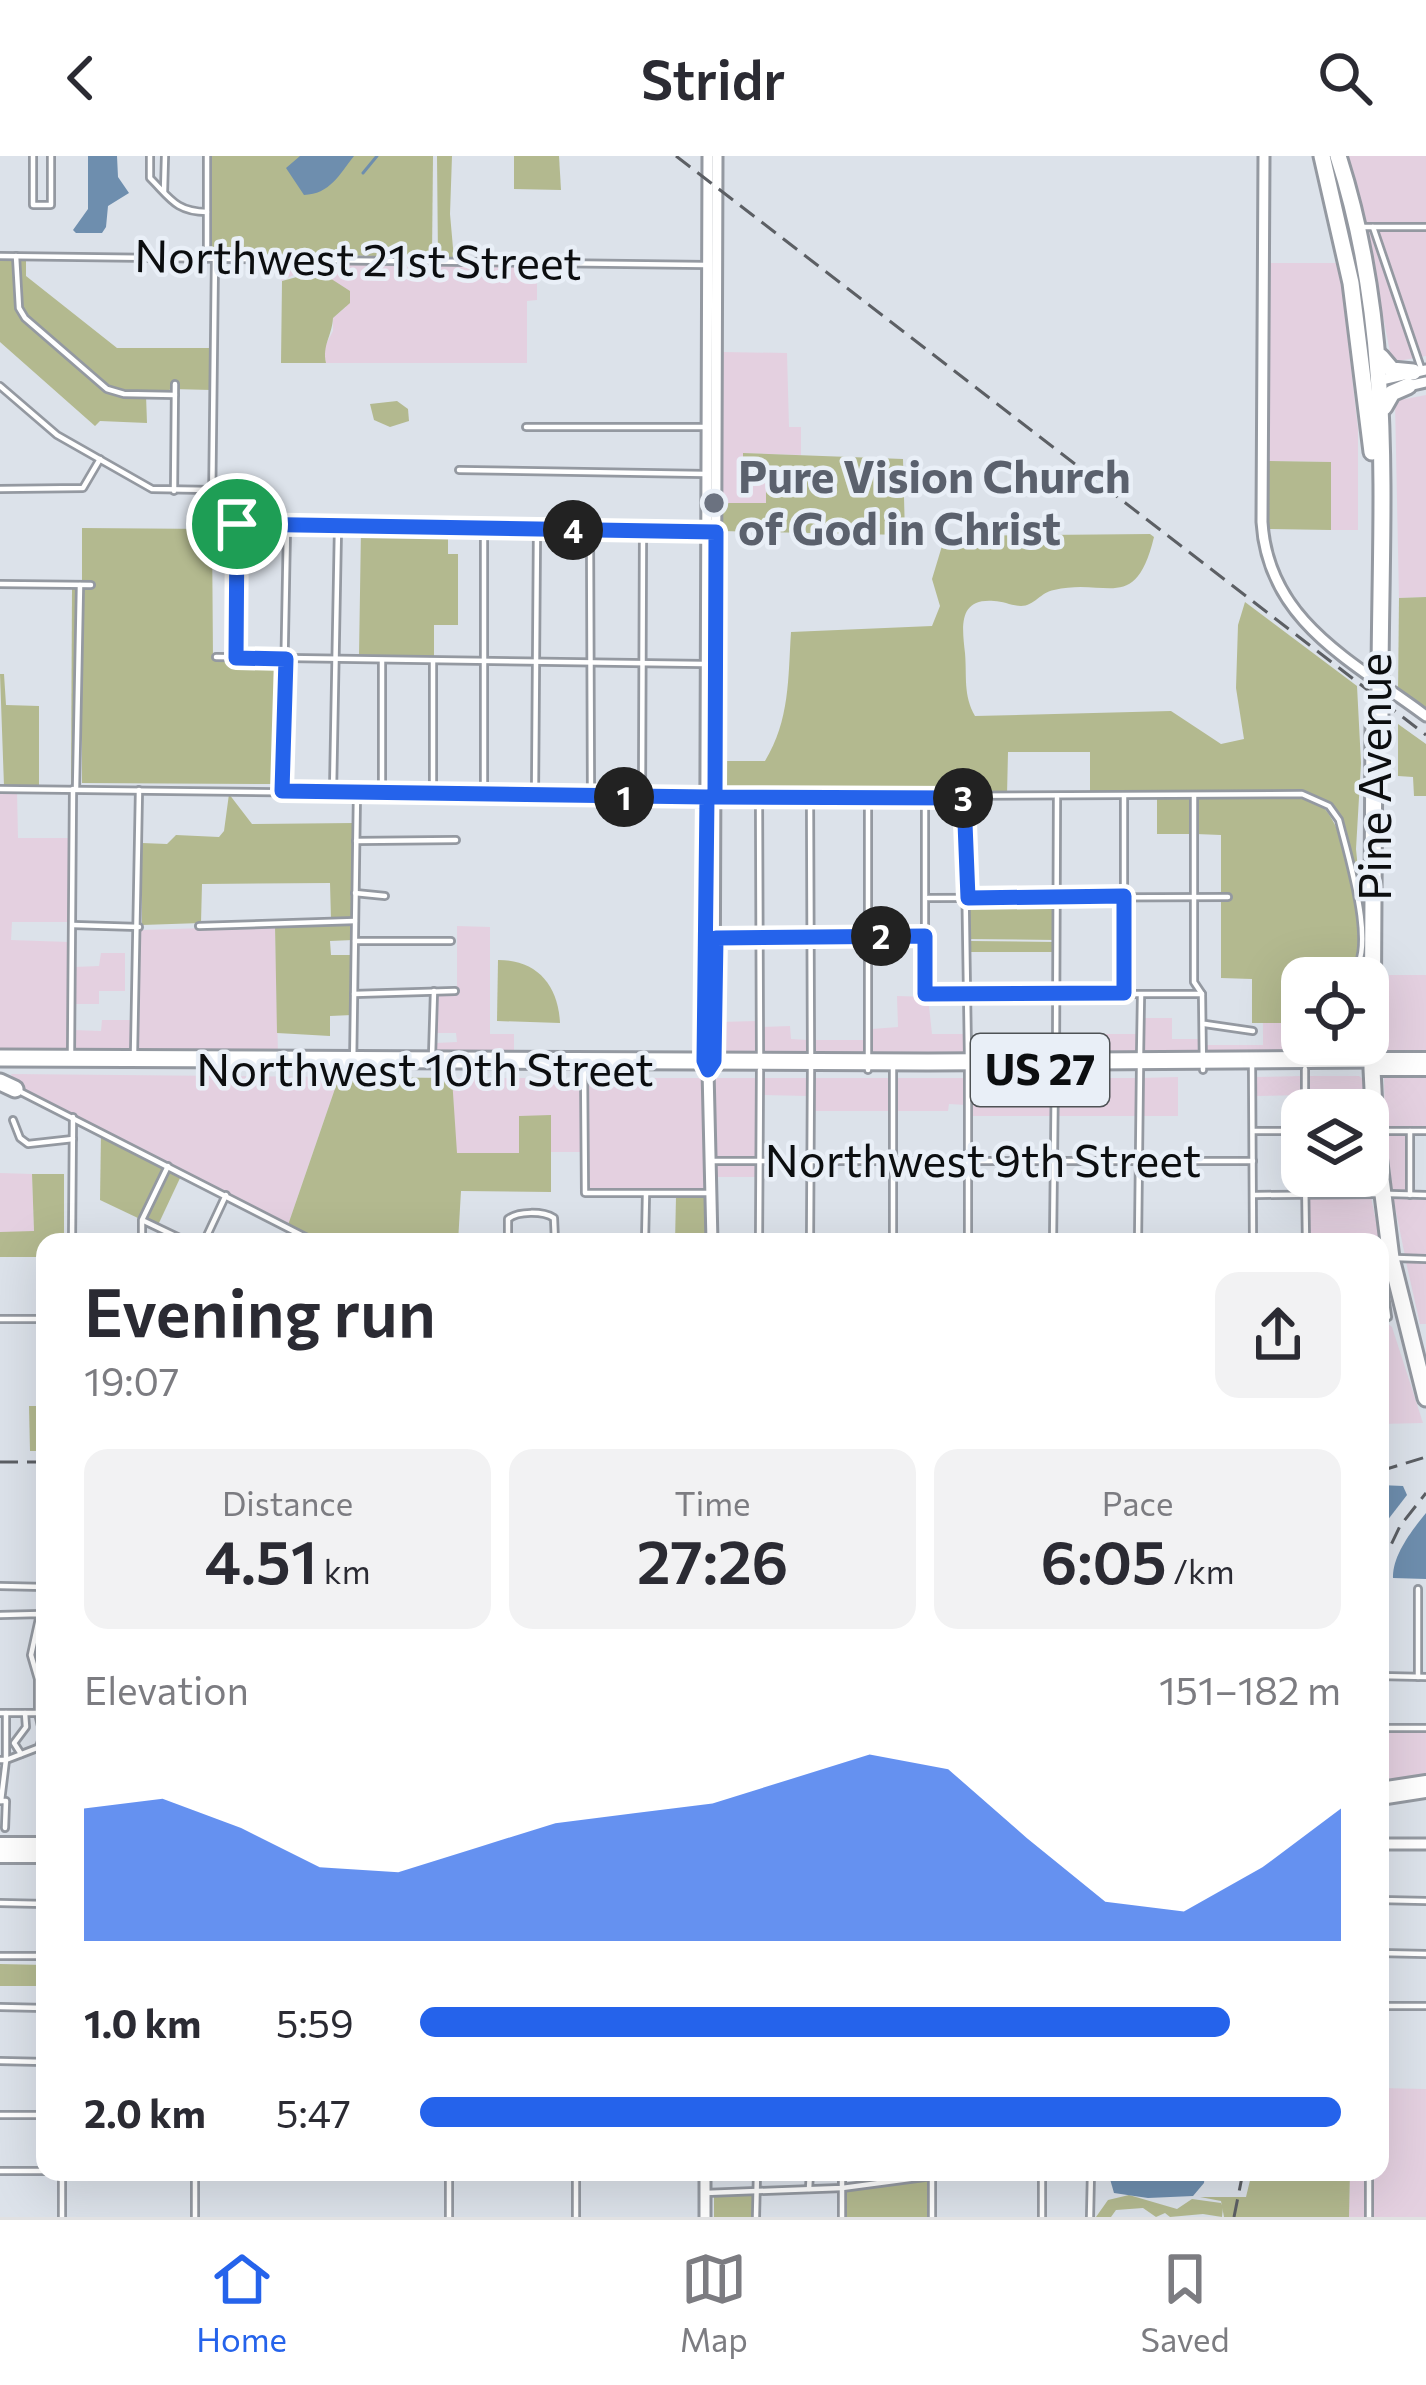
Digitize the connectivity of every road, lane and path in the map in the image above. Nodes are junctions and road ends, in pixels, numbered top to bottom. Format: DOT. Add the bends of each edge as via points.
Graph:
graph roads {
  1 [pos="33,156"];
  2 [pos="51,156"];
  3 [pos="150,156"];
  4 [pos="165,156"];
  5 [pos="207,156"];
  6 [pos="713,156"];
  7 [pos="1264,156"];
  8 [pos="1322,156"];
  9 [pos="1337,160"];
  10 [pos="164,192"];
  11 [pos="207,212"];
  12 [pos="1366,227"];
  13 [pos="1426,227"];
  14 [pos="0,256"];
  15 [pos="16,256"];
  16 [pos="211,257"];
  17 [pos="712,265"];
  18 [pos="1375,315"];
  19 [pos="1357,317"];
  20 [pos="712,345"];
  21 [pos="1379,355"];
  22 [pos="1419,376"];
  23 [pos="175,384"];
  24 [pos="1373,385"];
  25 [pos="0,386"];
  26 [pos="9,393"];
  27 [pos="176,395"];
  28 [pos="0,403"];
  29 [pos="1381,416"];
  30 [pos="526,427"];
  31 [pos="708,427"];
  32 [pos="100,459"];
  33 [pos="458,470"];
  34 [pos="1377,473"];
  35 [pos="712,474"];
  36 [pos="0,489"];
  37 [pos="212,490"];
  38 [pos="174,491"];
  39 [pos="237,524"];
  40 [pos="287,526"];
  41 [pos="338,526"];
  42 [pos="484,528"];
  43 [pos="537,528"];
  44 [pos="590,530"];
  45 [pos="643,531"];
  46 [pos="712,531"];
  47 [pos="0,584"];
  48 [pos="80,586"];
  49 [pos="91,586"];
  50 [pos="216,657"];
  51 [pos="236,658"];
  52 [pos="334,658"];
  53 [pos="286,659"];
  54 [pos="382,659"];
  55 [pos="433,661"];
  56 [pos="484,662"];
  57 [pos="536,662"];
  58 [pos="589,663"];
  59 [pos="643,663"];
  60 [pos="708,664"];
  61 [pos="1426,716"];
  62 [pos="0,789"];
  63 [pos="75,789"];
  64 [pos="140,790"];
  65 [pos="282,791"];
  66 [pos="333,792"];
  67 [pos="357,792"];
  68 [pos="382,793"];
  69 [pos="433,794"];
  70 [pos="484,794"];
  71 [pos="535,795"];
  72 [pos="1194,795"];
  73 [pos="591,796"];
  74 [pos="1124,796"];
  75 [pos="642,797"];
  76 [pos="711,797"];
  77 [pos="868,797"];
  78 [pos="1057,797"];
  79 [pos="759,798"];
  80 [pos="810,798"];
  81 [pos="925,798"];
  82 [pos="964,798"];
  83 [pos="456,839"];
  84 [pos="356,842"];
  85 [pos="356,893"];
  86 [pos="385,896"];
  87 [pos="1056,896"];
  88 [pos="1124,896"];
  89 [pos="1192,896"];
  90 [pos="1228,897"];
  91 [pos="925,898"];
  92 [pos="968,898"];
  93 [pos="355,921"];
  94 [pos="71,925"];
  95 [pos="200,926"];
  96 [pos="139,927"];
  97 [pos="759,936"];
  98 [pos="810,936"];
  99 [pos="868,936"];
  100 [pos="925,936"];
  101 [pos="716,938"];
  102 [pos="355,941"];
  103 [pos="451,941"];
  104 [pos="1360,957"];
  105 [pos="1376,957"];
  106 [pos="434,991"];
  107 [pos="455,991"];
  108 [pos="1055,993"];
  109 [pos="1124,993"];
  110 [pos="1141,993"];
  111 [pos="354,994"];
  112 [pos="969,994"];
  113 [pos="1202,994"];
  114 [pos="1203,1024"];
  115 [pos="1228,1028"];
  116 [pos="1253,1031"];
  117 [pos="1203,1034"];
  118 [pos="0,1058"];
  119 [pos="1426,1059"];
  120 [pos="432,1061"];
  121 [pos="1281,1061"];
  122 [pos="1389,1063"];
  123 [pos="71,1064"];
  124 [pos="133,1064"];
  125 [pos="709,1064"];
  126 [pos="353,1065"];
  127 [pos="456,1065"];
  128 [pos="1386,1065"];
  129 [pos="584,1066"];
  130 [pos="760,1066"];
  131 [pos="811,1066"];
  132 [pos="868,1066"];
  133 [pos="893,1066"];
  134 [pos="968,1066"];
  135 [pos="1056,1066"];
  136 [pos="1140,1066"];
  137 [pos="1203,1066"];
  138 [pos="1252,1066"];
  139 [pos="1426,1069"];
  140 [pos="6,1078"];
  141 [pos="73,1117"];
  142 [pos="13,1120"];
  143 [pos="1253,1131"];
  144 [pos="1281,1131"];
  145 [pos="1389,1131"];
  146 [pos="1410,1131"];
  147 [pos="1426,1131"];
  148 [pos="73,1139"];
  149 [pos="810,1160"];
  150 [pos="893,1160"];
  151 [pos="970,1160"];
  152 [pos="1138,1160"];
  153 [pos="712,1161"];
  154 [pos="760,1161"];
  155 [pos="1054,1161"];
  156 [pos="1253,1161"];
  157 [pos="167,1166"];
  158 [pos="646,1193"];
  159 [pos="712,1193"];
  160 [pos="1389,1194"];
  161 [pos="226,1195"];
  162 [pos="1253,1195"];
  163 [pos="1410,1195"];
  164 [pos="1426,1195"];
  165 [pos="1281,1196"];
  166 [pos="1306,1197"];
  167 [pos="1385,1197"];
  168 [pos="142,1220"];
  169 [pos="72,1233"];
  170 [pos="142,1233"];
  171 [pos="169,1233"];
  172 [pos="208,1233"];
  173 [pos="298,1233"];
  174 [pos="508,1233"];
  175 [pos="555,1233"];
  176 [pos="646,1233"];
  177 [pos="712,1233"];
  178 [pos="760,1233"];
  179 [pos="810,1233"];
  180 [pos="891,1233"];
  181 [pos="968,1233"];
  182 [pos="1053,1233"];
  183 [pos="1138,1233"];
  184 [pos="1253,1233"];
  185 [pos="1306,1233"];
  186 [pos="1387,1233"];
  187 [pos="1389,1258"];
  188 [pos="1426,1259"];
  189 [pos="1389,1261"];
  190 [pos="1389,1262"];
  191 [pos="0,1319"];
  192 [pos="36,1319"];
  193 [pos="1426,1377"];
  194 [pos="1426,1398"];
  195 [pos="0,1586"];
  196 [pos="36,1586"];
  197 [pos="1418,1589"];
  198 [pos="0,1615"];
  199 [pos="36,1615"];
  200 [pos="1422,1622"];
  201 [pos="36,1633"];
  202 [pos="36,1672"];
  203 [pos="1389,1676"];
  204 [pos="1422,1677"];
  205 [pos="3,1713"];
  206 [pos="25,1713"];
  207 [pos="36,1713"];
  208 [pos="26,1727"];
  209 [pos="1389,1728"];
  210 [pos="1426,1728"];
  211 [pos="36,1731"];
  212 [pos="36,1749"];
  213 [pos="22,1756"];
  214 [pos="3,1760"];
  215 [pos="1426,1786"];
  216 [pos="1389,1792"];
  217 [pos="0,1801"];
  218 [pos="5,1828"];
  219 [pos="0,1844"];
  220 [pos="36,1844"];
  221 [pos="1389,1844"];
  222 [pos="1426,1844"];
  223 [pos="0,1856"];
  224 [pos="36,1856"];
  225 [pos="1389,1900"];
  226 [pos="1426,1901"];
  227 [pos="0,1903"];
  228 [pos="36,1904"];
  229 [pos="1389,1953"];
  230 [pos="1426,1954"];
  231 [pos="0,1955"];
  232 [pos="36,1956"];
  233 [pos="1389,2006"];
  234 [pos="1426,2006"];
  235 [pos="0,2007"];
  236 [pos="36,2008"];
  237 [pos="0,2061"];
  238 [pos="36,2062"];
  239 [pos="0,2115"];
  240 [pos="36,2115"];
  241 [pos="0,2171"];
  242 [pos="36,2171"];
  243 [pos="62,2181"];
  244 [pos="195,2181"];
  245 [pos="448,2181"];
  246 [pos="576,2181"];
  247 [pos="705,2181"];
  248 [pos="758,2181"];
  249 [pos="809,2181"];
  250 [pos="842,2181"];
  251 [pos="887,2181"];
  252 [pos="932,2181"];
  253 [pos="1042,2181"];
  254 [pos="1091,2181"];
  255 [pos="1369,2181"];
  256 [pos="842,2188"];
  257 [pos="809,2189"];
  258 [pos="758,2191"];
  259 [pos="705,2193"];
  260 [pos="62,2217"];
  261 [pos="195,2217"];
  262 [pos="449,2217"];
  263 [pos="576,2217"];
  264 [pos="705,2217"];
  265 [pos="756,2217"];
  266 [pos="842,2217"];
  267 [pos="932,2217"];
  268 [pos="1042,2217"];
  269 [pos="1090,2217"];
  270 [pos="1369,2217"];
  1 -- 2 [label="street" via="33,205 51,205"];
  3 -- 10 [label="street" via="150,178"];
  4 -- 10 [label="street"];
  5 -- 11 [label="street"];
  6 -- 17 [label="main road"];
  7 -- 61 [label="main road" via="1264,542 1282,596 1300,618"];
  8 -- 19 [label="highway, Pine Avenue"];
  9 -- 12 [label="highway, Pine Avenue"];
  10 -- 11 [label="street" via="187,212"];
  11 -- 16 [label="street"];
  12 -- 13 [label="street"];
  12 -- 18 [label="highway, Pine Avenue"];
  12 -- 22 [label="street"];
  14 -- 15 [label="street, Northwest 21st Street"];
  15 -- 16 [label="street, Northwest 21st Street"];
  15 -- 27 [label="street" via="22,314 64,353 114,392"];
  16 -- 17 [label="street, Northwest 21st Street"];
  16 -- 37 [label="street"];
  17 -- 20 [label="main road"];
  18 -- 19 [label="highway"];
  18 -- 21 [label="highway, Pine Avenue"];
  19 -- 24 [label="highway, Pine Avenue"];
  20 -- 31 [label="main road"];
  20 -- 35 [label="main road"];
  21 -- 22 [label="highway" via="1392,370"];
  21 -- 24 [label="highway, Pine Avenue"];
  22 -- 24 [label="main road"];
  22 -- 29 [label="highway" via="1392,393"];
  23 -- 27 [label="street"];
  24 -- 29 [label="highway, Pine Avenue"];
  24 -- 34 [label="highway, Pine Avenue"];
  25 -- 26 [label="street"];
  26 -- 28 [label="street"];
  26 -- 32 [label="street"];
  27 -- 38 [label="street"];
  29 -- 34 [label="highway, Pine Avenue"];
  30 -- 31 [label="street"];
  31 -- 35 [label="main road"];
  32 -- 36 [label="street" via="83,488"];
  32 -- 38 [label="street" via="152,489"];
  33 -- 35 [label="street"];
  34 -- 105 [label="highway, Pine Avenue, bridge"];
  35 -- 46 [label="main road"];
  37 -- 38 [label="street"];
  37 -- 39 [label="street" via="216,519"];
  39 -- 40 [label="street"];
  39 -- 51 [label="street"];
  40 -- 41 [label="street"];
  40 -- 53 [label="street"];
  41 -- 42 [label="street"];
  41 -- 52 [label="street"];
  42 -- 43 [label="street"];
  42 -- 56 [label="street"];
  43 -- 44 [label="street"];
  43 -- 57 [label="street"];
  44 -- 45 [label="street"];
  44 -- 58 [label="street"];
  45 -- 46 [label="street"];
  45 -- 59 [label="street"];
  46 -- 60 [label="main road"];
  46 -- 76 [label="main road"];
  47 -- 48 [label="street"];
  48 -- 49 [label="street"];
  48 -- 63 [label="street"];
  50 -- 51 [label="street"];
  51 -- 53 [label="street"];
  52 -- 53 [label="street"];
  52 -- 54 [label="street"];
  52 -- 66 [label="street"];
  53 -- 65 [label="street"];
  54 -- 55 [label="street"];
  54 -- 68 [label="street"];
  55 -- 56 [label="street"];
  55 -- 69 [label="street"];
  56 -- 57 [label="street"];
  56 -- 70 [label="street"];
  57 -- 58 [label="street"];
  57 -- 71 [label="street"];
  58 -- 59 [label="street"];
  58 -- 73 [label="street"];
  59 -- 60 [label="street"];
  59 -- 75 [label="street"];
  60 -- 76 [label="main road"];
  62 -- 63 [label="street"];
  63 -- 64 [label="street"];
  63 -- 94 [label="street"];
  64 -- 65 [label="street"];
  64 -- 96 [label="street"];
  65 -- 66 [label="street"];
  66 -- 67 [label="street"];
  67 -- 68 [label="street"];
  67 -- 84 [label="street"];
  68 -- 69 [label="street"];
  69 -- 70 [label="street"];
  70 -- 71 [label="street"];
  71 -- 73 [label="street"];
  72 -- 74 [label="street"];
  72 -- 89 [label="street"];
  72 -- 104 [label="street" via="1302,794 1329,806 1362,928"];
  73 -- 75 [label="street"];
  74 -- 78 [label="street"];
  74 -- 88 [label="street"];
  75 -- 76 [label="street"];
  76 -- 79 [label="street"];
  76 -- 101 [label="main road"];
  76 -- 125 [label="main road"];
  77 -- 80 [label="street"];
  77 -- 81 [label="street"];
  77 -- 99 [label="street"];
  78 -- 82 [label="street"];
  78 -- 87 [label="street"];
  79 -- 80 [label="street"];
  79 -- 97 [label="street"];
  80 -- 98 [label="street"];
  81 -- 82 [label="street"];
  81 -- 91 [label="street"];
  82 -- 92 [label="street"];
  83 -- 84 [label="street"];
  84 -- 85 [label="street"];
  85 -- 86 [label="street"];
  85 -- 93 [label="street"];
  87 -- 88 [label="street"];
  87 -- 92 [label="street"];
  87 -- 108 [label="street"];
  88 -- 89 [label="street"];
  88 -- 109 [label="street"];
  89 -- 90 [label="street"];
  89 -- 113 [label="street" via="1194,982"];
  91 -- 92 [label="street"];
  91 -- 100 [label="street"];
  92 -- 112 [label="street"];
  93 -- 95 [label="street"];
  93 -- 102 [label="street"];
  94 -- 96 [label="street"];
  94 -- 123 [label="street"];
  96 -- 124 [label="street"];
  97 -- 98 [label="street"];
  97 -- 101 [label="street"];
  97 -- 130 [label="street"];
  98 -- 99 [label="street"];
  98 -- 131 [label="street"];
  99 -- 100 [label="street"];
  99 -- 132 [label="street"];
  100 -- 112 [label="street" via="925,994"];
  101 -- 125 [label="main road"];
  102 -- 103 [label="street"];
  102 -- 111 [label="street"];
  106 -- 107 [label="street"];
  106 -- 111 [label="street"];
  106 -- 120 [label="street"];
  108 -- 109 [label="street"];
  108 -- 112 [label="street"];
  108 -- 135 [label="street"];
  109 -- 110 [label="street"];
  110 -- 113 [label="street"];
  110 -- 136 [label="street"];
  111 -- 126 [label="street"];
  112 -- 134 [label="street"];
  113 -- 114 [label="street"];
  114 -- 115 [label="street"];
  114 -- 117 [label="street"];
  115 -- 116 [label="street"];
  115 -- 117 [label="street"];
  117 -- 137 [label="street"];
  118 -- 123 [label="highway, Northwest 10th Street / US 27"];
  119 -- 122 [label="main road"];
  120 -- 126 [label="highway, Northwest 10th Street / US 27"];
  120 -- 127 [label="highway, Northwest 10th Street / US 27"];
  121 -- 138 [label="highway, Northwest 10th Street / US 27"];
  123 -- 124 [label="highway, Northwest 10th Street / US 27"];
  123 -- 140 [label="highway, Northwest 10th Street / US 27"];
  124 -- 126 [label="highway, Northwest 10th Street / US 27"];
  125 -- 129 [label="highway, Northwest 10th Street / US 27"];
  125 -- 130 [label="highway, Northwest 10th Street / US 27"];
  125 -- 153 [label="main road"];
  126 -- 127 [label="highway, Northwest 10th Street / US 27"];
  127 -- 129 [label="highway, Northwest 10th Street / US 27"];
  128 -- 139 [label="main road, Northwest 10th Street"];
  129 -- 158 [label="street" via="585,1193"];
  130 -- 131 [label="highway, Northwest 10th Street / US 27"];
  130 -- 154 [label="street"];
  131 -- 132 [label="highway, Northwest 10th Street / US 27"];
  131 -- 149 [label="street"];
  132 -- 133 [label="highway, Northwest 10th Street / US 27"];
  133 -- 134 [label="highway, Northwest 10th Street / US 27"];
  133 -- 150 [label="street"];
  134 -- 135 [label="highway, Northwest 10th Street / US 27"];
  134 -- 151 [label="street"];
  135 -- 136 [label="highway, Northwest 10th Street / US 27"];
  135 -- 155 [label="street"];
  136 -- 137 [label="highway, Northwest 10th Street / US 27"];
  136 -- 152 [label="street"];
  137 -- 138 [label="highway, Northwest 10th Street / US 27"];
  138 -- 143 [label="street"];
  140 -- 141 [label="street"];
  141 -- 148 [label="street"];
  141 -- 157 [label="street"];
  142 -- 148 [label="street" via="28,1144"];
  143 -- 144 [label="street, Northwest 9th Street"];
  143 -- 156 [label="street"];
  145 -- 146 [label="street"];
  146 -- 147 [label="street"];
  146 -- 163 [label="street"];
  148 -- 169 [label="street"];
  149 -- 150 [label="street, Northwest 9th Street"];
  149 -- 154 [label="street, Northwest 9th Street"];
  149 -- 179 [label="street"];
  150 -- 151 [label="street, Northwest 9th Street"];
  150 -- 180 [label="street"];
  151 -- 155 [label="street, Northwest 9th Street"];
  151 -- 181 [label="street"];
  152 -- 155 [label="street, Northwest 9th Street"];
  152 -- 156 [label="street, Northwest 9th Street"];
  152 -- 183 [label="street"];
  153 -- 154 [label="street, Northwest 9th Street"];
  153 -- 159 [label="main road"];
  154 -- 178 [label="street"];
  155 -- 182 [label="street"];
  156 -- 162 [label="street"];
  157 -- 161 [label="street"];
  157 -- 168 [label="street"];
  158 -- 159 [label="street"];
  158 -- 176 [label="street"];
  159 -- 177 [label="main road"];
  160 -- 163 [label="street"];
  161 -- 172 [label="street"];
  161 -- 173 [label="street"];
  162 -- 165 [label="street"];
  162 -- 184 [label="street"];
  163 -- 164 [label="street"];
  166 -- 185 [label="street"];
  167 -- 186 [label="highway, Pine Avenue"];
  168 -- 170 [label="street"];
  168 -- 171 [label="street"];
  174 -- 175 [label="street" via="516,1214 554,1218"];
  187 -- 188 [label="street"];
  189 -- 193 [label="highway, Pine Avenue"];
  190 -- 194 [label="highway, Pine Avenue"];
  191 -- 192 [label="street"];
  195 -- 196 [label="street"];
  197 -- 200 [label="street"];
  198 -- 199 [label="street"];
  200 -- 204 [label="street"];
  201 -- 202 [label="street"];
  203 -- 204 [label="street"];
  205 -- 206 [label="street"];
  205 -- 214 [label="street"];
  206 -- 207 [label="street"];
  206 -- 208 [label="street"];
  208 -- 211 [label="street"];
  208 -- 213 [label="street" via="14,1743"];
  209 -- 210 [label="street"];
  212 -- 213 [label="street"];
  213 -- 214 [label="street"];
  214 -- 217 [label="street"];
  215 -- 216 [label="main road"];
  217 -- 218 [label="street"];
  219 -- 220 [label="main road"];
  221 -- 222 [label="main road"];
  223 -- 224 [label="main road"];
  225 -- 226 [label="street"];
  227 -- 228 [label="street"];
  229 -- 230 [label="street"];
  231 -- 232 [label="street"];
  233 -- 234 [label="street"];
  235 -- 236 [label="street"];
  237 -- 238 [label="street"];
  239 -- 240 [label="street"];
  241 -- 242 [label="street"];
  243 -- 260 [label="street"];
  244 -- 261 [label="street"];
  245 -- 262 [label="street"];
  246 -- 263 [label="street"];
  247 -- 259 [label="main road"];
  248 -- 258 [label="street"];
  249 -- 257 [label="street"];
  250 -- 256 [label="street"];
  251 -- 256 [label="street"];
  252 -- 267 [label="street"];
  253 -- 268 [label="street"];
  254 -- 269 [label="street"];
  255 -- 270 [label="street"];
  256 -- 257 [label="street"];
  256 -- 266 [label="street"];
  257 -- 258 [label="street"];
  258 -- 259 [label="street"];
  258 -- 265 [label="street"];
  259 -- 264 [label="main road"];
}
